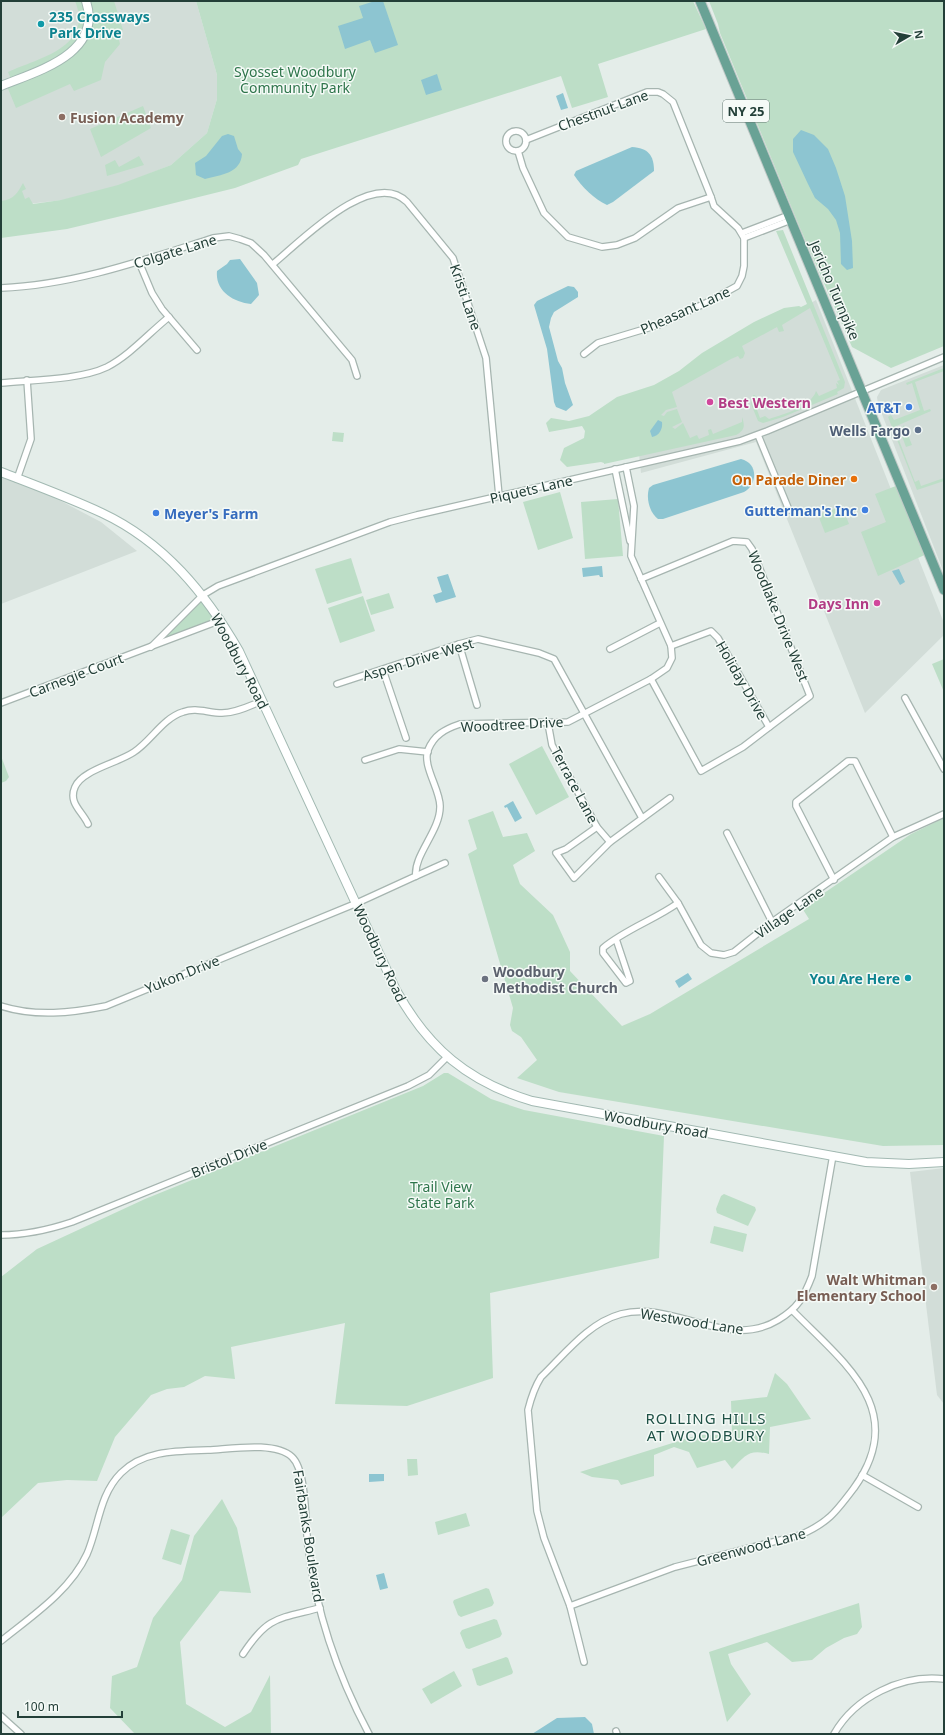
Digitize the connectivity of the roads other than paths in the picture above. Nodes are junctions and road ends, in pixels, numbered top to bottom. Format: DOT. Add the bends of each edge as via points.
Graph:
graph roads {
  1 [pos="86,1"];
  2 [pos="700,1"];
  3 [pos="1,86"];
  4 [pos="526,140"];
  5 [pos="518,151"];
  6 [pos="711,197"];
  7 [pos="790,218"];
  8 [pos="743,236"];
  9 [pos="139,262"];
  10 [pos="273,264"];
  11 [pos="1,288"];
  12 [pos="169,316"];
  13 [pos="197,350"];
  14 [pos="584,354"];
  15 [pos="944,357"];
  16 [pos="357,376"];
  17 [pos="27,380"];
  18 [pos="1,383"];
  19 [pos="862,390"];
  20 [pos="758,435"];
  21 [pos="626,467"];
  22 [pos="616,469"];
  23 [pos="1,472"];
  24 [pos="17,479"];
  25 [pos="499,496"];
  26 [pos="789,510"];
  27 [pos="631,546"];
  28 [pos="641,579"];
  29 [pos="944,590"];
  30 [pos="203,595"];
  31 [pos="221,620"];
  32 [pos="660,623"];
  33 [pos="459,644"];
  34 [pos="671,646"];
  35 [pos="151,647"];
  36 [pos="610,649"];
  37 [pos="383,670"];
  38 [pos="651,678"];
  39 [pos="338,684"];
  40 [pos="905,698"];
  41 [pos="262,701"];
  42 [pos="1,703"];
  43 [pos="477,705"];
  44 [pos="585,714"];
  45 [pos="548,723"];
  46 [pos="769,727"];
  47 [pos="406,738"];
  48 [pos="428,752"];
  49 [pos="365,760"];
  50 [pos="944,769"];
  51 [pos="670,798"];
  52 [pos="944,814"];
  53 [pos="642,818"];
  54 [pos="88,824"];
  55 [pos="597,827"];
  56 [pos="727,833"];
  57 [pos="894,836"];
  58 [pos="610,842"];
  59 [pos="445,863"];
  60 [pos="416,876"];
  61 [pos="659,877"];
  62 [pos="834,880"];
  63 [pos="357,903"];
  64 [pos="678,903"];
  65 [pos="772,922"];
  66 [pos="616,939"];
  67 [pos="1,1006"];
  68 [pos="447,1057"];
  69 [pos="833,1155"];
  70 [pos="944,1162"];
  71 [pos="1,1235"];
  72 [pos="793,1311"];
  73 [pos="862,1475"];
  74 [pos="918,1507"];
  75 [pos="570,1606"];
  76 [pos="320,1608"];
  77 [pos="1,1641"];
  78 [pos="243,1654"];
  79 [pos="584,1662"];
  80 [pos="944,1679"];
  81 [pos="1,1716"];
  82 [pos="21,1734"];
  83 [pos="369,1734"];
  84 [pos="834,1734"];
  1 -- 3 [label="main road" via="87,28 74,51 61,60"];
  2 -- 7 [label="main road, Jericho Turnpike / NY 25"];
  4 -- 5 [label="street" via="525,146"];
  4 -- 5 [label="street" via="520,132 514,132 509,136 509,148"];
  4 -- 6 [label="street, Chestnut Lane" via="647,92 658,92 673,102"];
  5 -- 6 [label="street" via="544,213 568,238 602,247 617,246 636,238 678,208"];
  6 -- 8 [label="street, Chestnut Lane" via="714,206"];
  7 -- 8 [label="street"];
  7 -- 19 [label="main road, Jericho Turnpike / NY 25"];
  8 -- 14 [label="street, Pheasant Lane" via="744,266 737,286 658,325 598,343"];
  9 -- 10 [label="street, Colgate Lane" via="213,238 229,236 251,243"];
  9 -- 11 [label="street, Colgate Lane" via="71,279"];
  9 -- 12 [label="street" via="152,294"];
  10 -- 16 [label="street, Colgate Lane" via="352,360"];
  10 -- 25 [label="street, Kristi Lane" via="329,217 350,203 387,192 398,195 407,202 453,258 482,344 486,358"];
  12 -- 13 [label="street"];
  12 -- 17 [label="street" via="107,367 91,373"];
  15 -- 19 [label="street, Piquets Lane"];
  17 -- 18 [label="street"];
  17 -- 24 [label="street" via="31,438"];
  19 -- 20 [label="street, Piquets Lane"];
  19 -- 29 [label="main road, Jericho Turnpike / NY 25"];
  20 -- 21 [label="street, Piquets Lane"];
  20 -- 26 [label="street"];
  21 -- 22 [label="street, Piquets Lane"];
  21 -- 27 [label="street" via="634,506"];
  22 -- 25 [label="street, Piquets Lane"];
  22 -- 27 [label="street"];
  23 -- 24 [label="main road, Woodbury Road"];
  24 -- 30 [label="main road, Woodbury Road" via="121,523 162,553"];
  25 -- 30 [label="street, Piquets Lane" via="390,522 218,586"];
  27 -- 28 [label="street" via="631,556"];
  28 -- 32 [label="street"];
  28 -- 46 [label="street, Woodlake Drive West" via="733,541 744,541 750,545 810,696"];
  30 -- 31 [label="main road, Woodbury Road"];
  30 -- 35 [label="street, Carnegie Court"];
  31 -- 35 [label="street, Carnegie Court"];
  31 -- 41 [label="main road, Woodbury Road"];
  32 -- 34 [label="street"];
  32 -- 36 [label="street"];
  33 -- 37 [label="street, Aspen Drive West"];
  33 -- 43 [label="street"];
  33 -- 44 [label="street, Aspen Drive West" via="478,640 539,653 554,659"];
  34 -- 38 [label="street, Woodtree Drive" via="670,664"];
  34 -- 46 [label="street, Holiday Drive" via="711,630"];
  35 -- 42 [label="street, Carnegie Court"];
  37 -- 39 [label="street, Aspen Drive West"];
  37 -- 47 [label="street"];
  38 -- 44 [label="street, Woodtree Drive"];
  38 -- 46 [label="street, Woodlake Drive West" via="701,771 743,747"];
  40 -- 50 [label="street"];
  41 -- 54 [label="street" via="224,713 192,709 177,714 134,752 116,763 83,776 75,788 74,801"];
  41 -- 63 [label="main road, Woodbury Road"];
  44 -- 45 [label="street, Woodtree Drive" via="568,722"];
  44 -- 53 [label="street, Aspen Drive West"];
  45 -- 48 [label="street, Woodtree Drive" via="460,724 446,729 435,738"];
  45 -- 55 [label="street, Terrace Lane" via="552,745"];
  48 -- 49 [label="street" via="399,749"];
  48 -- 60 [label="street" via="429,769 440,801 440,812 430,840 417,863"];
  51 -- 53 [label="street"];
  52 -- 57 [label="street, Village Lane"];
  53 -- 58 [label="street"];
  55 -- 58 [label="street, Terrace Lane"];
  55 -- 58 [label="street" via="556,854 574,878"];
  56 -- 65 [label="street"];
  57 -- 62 [label="street, Village Lane"];
  57 -- 62 [label="street" via="855,761 851,760 796,802"];
  59 -- 60 [label="street"];
  60 -- 63 [label="street"];
  61 -- 64 [label="street, Village Lane"];
  62 -- 65 [label="street, Village Lane"];
  63 -- 67 [label="street, Yukon Drive" via="106,1006 77,1012 54,1013 31,1012"];
  63 -- 68 [label="main road, Woodbury Road" via="408,1011 428,1038"];
  64 -- 65 [label="street, Village Lane" via="701,945 711,953 724,955 734,952"];
  64 -- 66 [label="street"];
  66 -- 66 [label="street" via="630,981 626,983 603,953 603,948"];
  68 -- 69 [label="main road, Woodbury Road" via="483,1082 532,1101"];
  68 -- 71 [label="street, Bristol Drive" via="428,1075 408,1086 72,1222 43,1231"];
  69 -- 70 [label="main road, Woodbury Road" via="884,1164"];
  69 -- 72 [label="street, Westwood Lane" via="812,1276 807,1290"];
  72 -- 73 [label="street, Greenwood Lane" via="850,1370 865,1390 872,1410 874,1434 871,1454"];
  72 -- 75 [label="street, Westwood Lane" via="769,1326 740,1331 652,1313 622,1314 591,1329 542,1377 531,1397 528,1410 537,1511 544,1538"];
  73 -- 74 [label="street"];
  73 -- 75 [label="street, Greenwood Lane" via="841,1507 815,1529 675,1567"];
  75 -- 79 [label="street, Westwood Lane"];
  76 -- 77 [label="street, Fairbanks Boulevard" via="308,1547 303,1484 298,1464 291,1455 281,1450 265,1448 153,1454 139,1460 114,1481 102,1504 86,1554 65,1586"];
  76 -- 78 [label="street" via="269,1623 256,1635"];
  76 -- 83 [label="street, Fairbanks Boulevard" via="343,1680"];
  80 -- 84 [label="street" via="910,1680 886,1688 852,1711"];
  81 -- 82 [label="street"];
}
